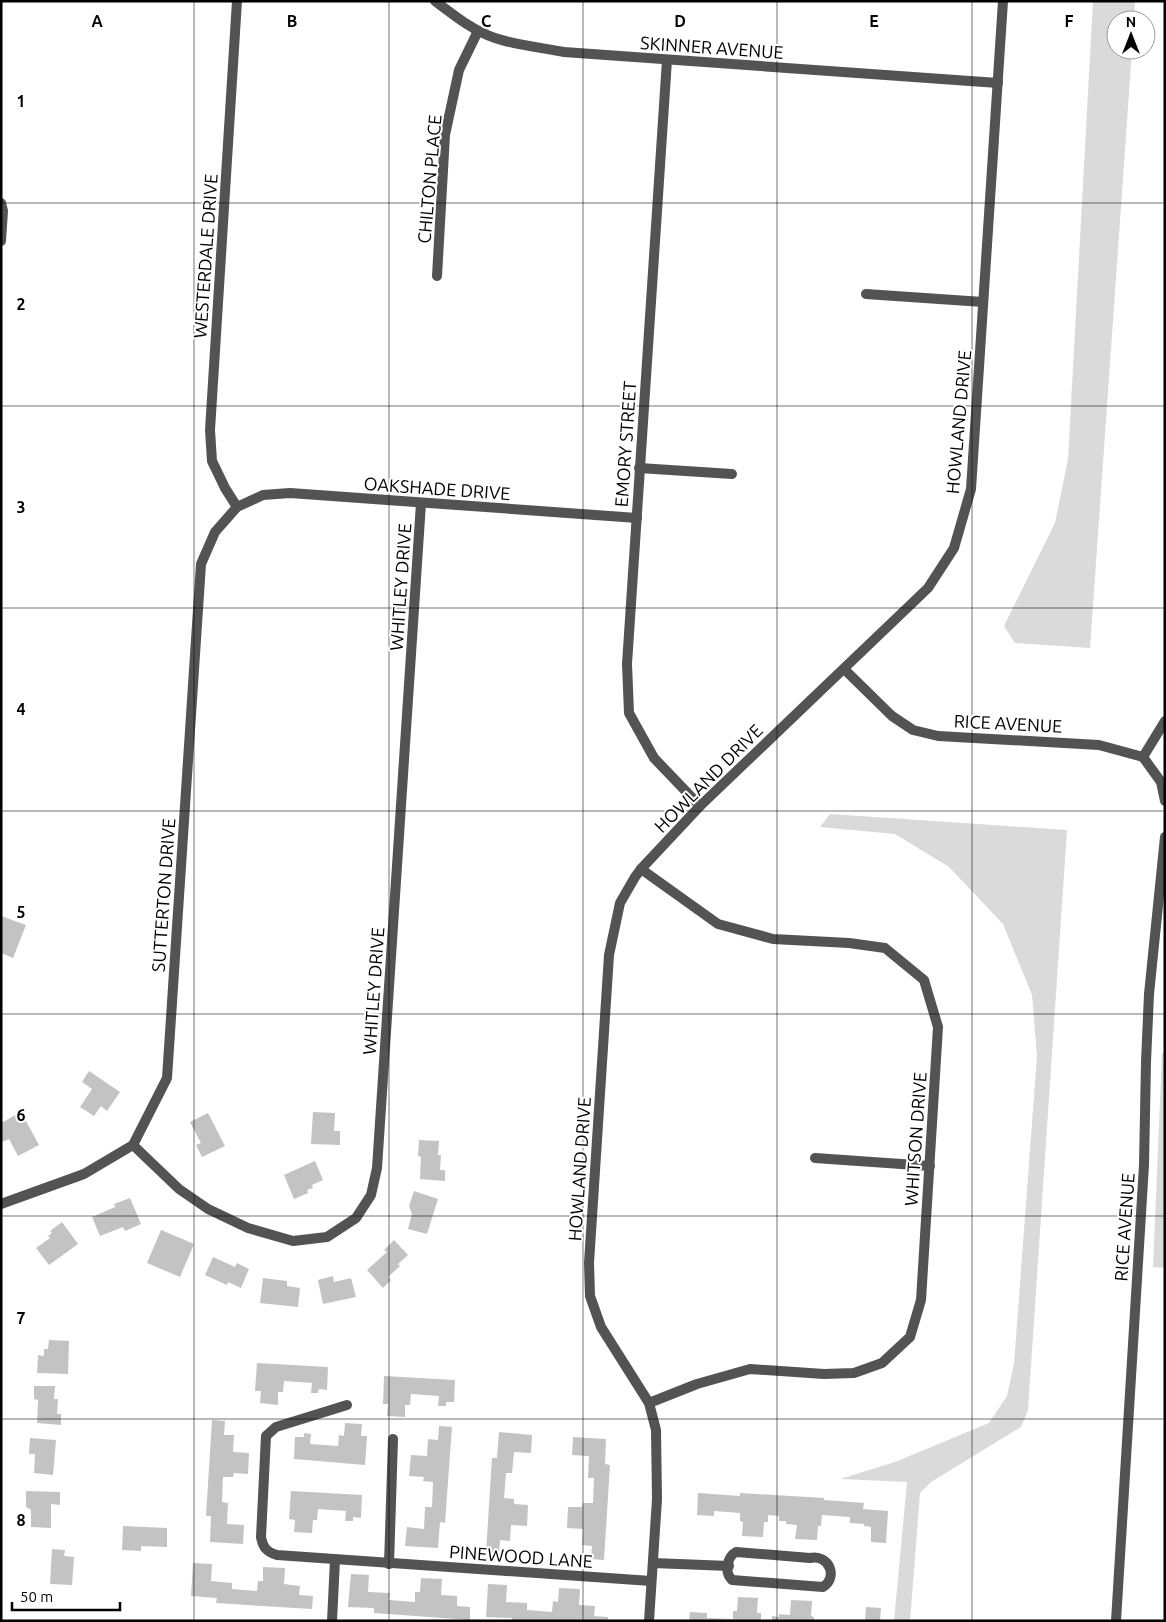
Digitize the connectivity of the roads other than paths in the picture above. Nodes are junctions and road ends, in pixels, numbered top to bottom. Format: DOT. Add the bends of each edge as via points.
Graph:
graph roads {
  1 [pos="237,1"];
  2 [pos="436,1"];
  3 [pos="1003,1"];
  4 [pos="478,31"];
  5 [pos="667,60"];
  6 [pos="998,83"];
  7 [pos="1,203"];
  8 [pos="1,242"];
  9 [pos="438,276"];
  10 [pos="866,294"];
  11 [pos="983,302"];
  12 [pos="639,468"];
  13 [pos="732,474"];
  14 [pos="421,503"];
  15 [pos="237,507"];
  16 [pos="637,518"];
  17 [pos="844,669"];
  18 [pos="1165,721"];
  19 [pos="1142,757"];
  20 [pos="1165,801"];
  21 [pos="700,806"];
  22 [pos="1165,836"];
  23 [pos="641,869"];
  24 [pos="133,1145"];
  25 [pos="815,1158"];
  26 [pos="930,1166"];
  27 [pos="1,1204"];
  28 [pos="649,1403"];
  29 [pos="347,1405"];
  30 [pos="393,1439"];
  31 [pos="335,1560"];
  32 [pos="653,1563"];
  33 [pos="389,1564"];
  34 [pos="729,1566"];
  35 [pos="652,1581"];
  36 [pos="332,1621"];
  37 [pos="649,1621"];
  38 [pos="1116,1621"];
  1 -- 15 [label="street, WESTERDALE DRIVE" via="210,430 212,461"];
  2 -- 4 [label="street, SKINNER AVENUE"];
  3 -- 6 [label="street, HOWLAND DRIVE"];
  4 -- 5 [label="street, SKINNER AVENUE" via="496,39 564,52"];
  4 -- 9 [label="street, CHILTON PLACE" via="459,70 445,135"];
  5 -- 6 [label="street, SKINNER AVENUE"];
  5 -- 12 [label="street, EMORY STREET"];
  6 -- 11 [label="street, HOWLAND DRIVE"];
  7 -- 8 [label="street"];
  10 -- 11 [label="street"];
  11 -- 17 [label="street, HOWLAND DRIVE" via="971,489 954,548 928,588"];
  12 -- 13 [label="street"];
  12 -- 16 [label="street, EMORY STREET"];
  14 -- 15 [label="street, OAKSHADE DRIVE" via="290,494 263,495"];
  14 -- 16 [label="street, OAKSHADE DRIVE"];
  14 -- 24 [label="street, WHITLEY DRIVE" via="377,1168 371,1195 356,1218 327,1237 293,1241 248,1228 208,1209 179,1189"];
  15 -- 24 [label="street, SUTTERTON DRIVE" via="215,532 201,564 167,1078"];
  16 -- 21 [label="street, EMORY STREET" via="627,664 629,713 654,758"];
  17 -- 19 [label="street, RICE AVENUE" via="892,716 913,730 938,736 1099,745"];
  17 -- 21 [label="street, HOWLAND DRIVE"];
  18 -- 19 [label="street"];
  19 -- 20 [label="street" via="1161,782"];
  21 -- 23 [label="street, HOWLAND DRIVE"];
  22 -- 38 [label="street, RICE AVENUE" via="1149,994 1144,1165"];
  23 -- 26 [label="street, WHITSON DRIVE" via="718,924 773,939 885,948 924,980 938,1027"];
  23 -- 28 [label="street, HOWLAND DRIVE" via="620,903 609,955 589,1263 590,1296 601,1327"];
  24 -- 27 [label="street" via="84,1174"];
  25 -- 26 [label="street"];
  26 -- 28 [label="street, WHITSON DRIVE" via="921,1300 910,1337 882,1363 854,1373 750,1369 697,1384"];
  28 -- 32 [label="street, HOWLAND DRIVE" via="656,1430 657,1499"];
  29 -- 31 [label="street, PINEWOOD LANE" via="276,1427 266,1436 263,1546 277,1555"];
  30 -- 33 [label="street"];
  31 -- 33 [label="street, PINEWOOD LANE"];
  31 -- 36 [label="street"];
  32 -- 34 [label="street"];
  32 -- 35 [label="street, HOWLAND DRIVE"];
  33 -- 35 [label="street, PINEWOOD LANE"];
  34 -- 34 [label="street" via="728,1576 737,1581 823,1587 830,1579 830,1566 817,1556 736,1552 728,1560"];
  35 -- 37 [label="street, HOWLAND DRIVE"];
}
